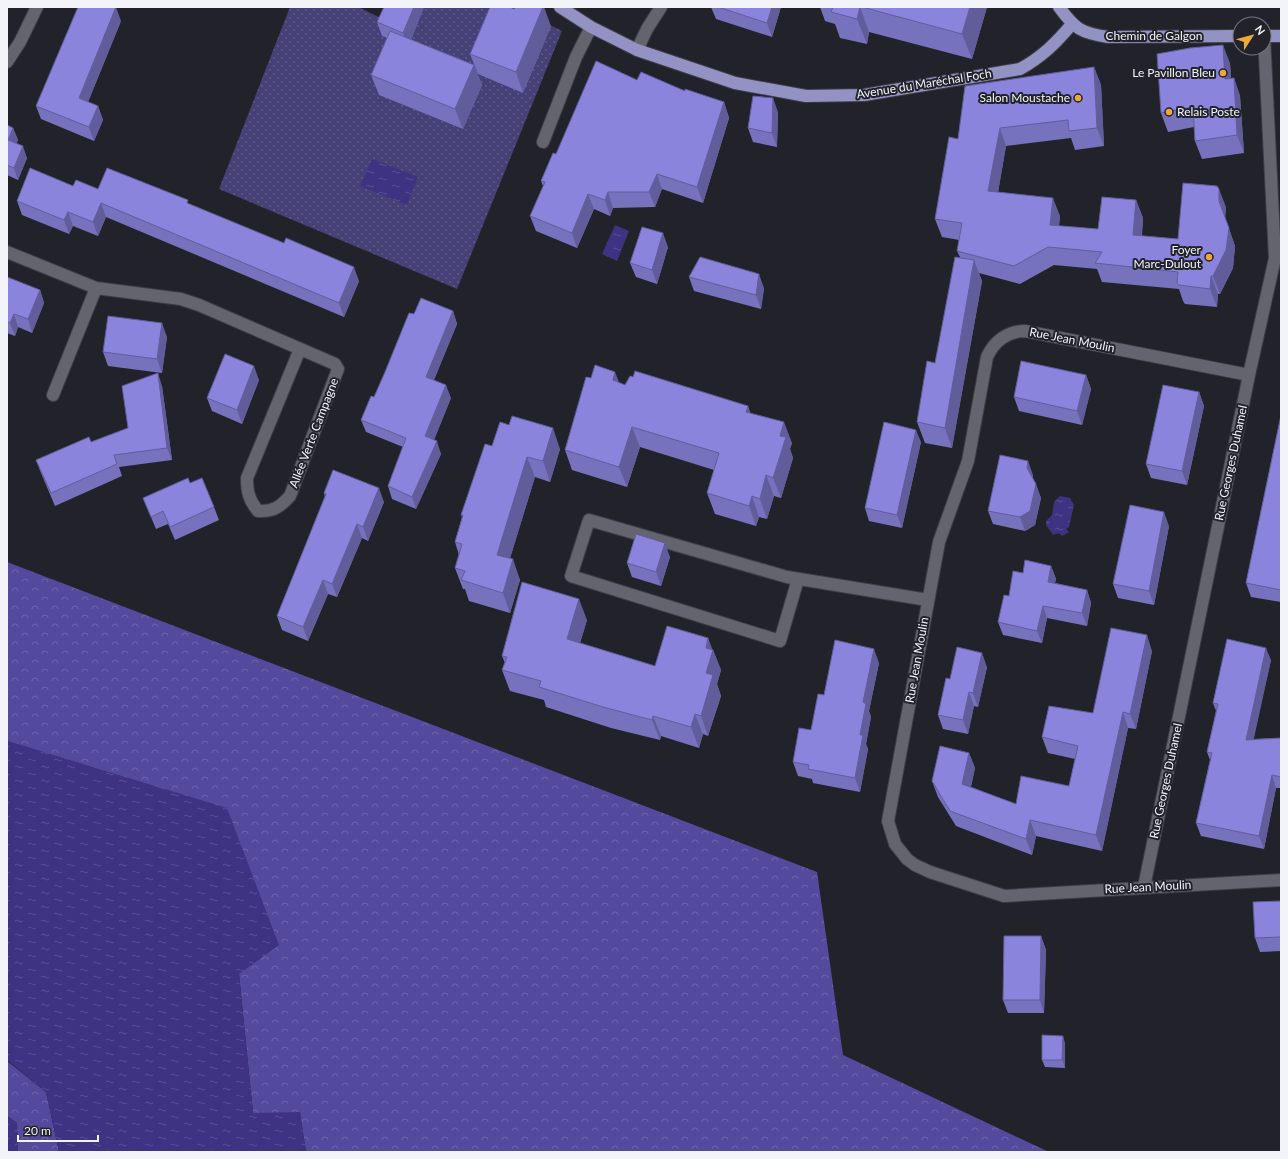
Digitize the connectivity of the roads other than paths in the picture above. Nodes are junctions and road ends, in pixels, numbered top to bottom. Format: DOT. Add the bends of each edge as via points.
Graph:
graph roads {
  1 [pos="37,7"];
  2 [pos="560,7"];
  3 [pos="662,7"];
  4 [pos="1059,7"];
  5 [pos="1072,24"];
  6 [pos="592,27"];
  7 [pos="1232,36"];
  8 [pos="637,50"];
  9 [pos="1265,56"];
  10 [pos="7,62"];
  11 [pos="543,142"];
  12 [pos="7,252"];
  13 [pos="1278,258"];
  14 [pos="96,288"];
  15 [pos="300,349"];
  16 [pos="1249,374"];
  17 [pos="53,395"];
  18 [pos="798,579"];
  19 [pos="928,600"];
  20 [pos="1281,880"];
  21 [pos="1144,887"];
  1 -- 10 [label="street"];
  2 -- 6 [label="main road, Avenue du Maréchal Foch"];
  3 -- 8 [label="street"];
  4 -- 5 [label="main road"];
  5 -- 7 [label="main road, Chemin de Galgon" via="1088,34 1108,37"];
  5 -- 8 [label="main road, Avenue du Maréchal Foch" via="1037,60 1020,69 864,95 806,96 760,89"];
  6 -- 8 [label="main road, Avenue du Maréchal Foch"];
  6 -- 11 [label="street" via="576,57"];
  9 -- 13 [label="street, Rue Georges Duhamel"];
  12 -- 14 [label="street, Allée Verte Campagne"];
  13 -- 16 [label="street, Rue Georges Duhamel"];
  14 -- 15 [label="street, Allée Verte Campagne" via="181,299"];
  14 -- 17 [label="street"];
  15 -- 15 [label="street, Allée Verte Campagne" via="335,364 338,369 290,496 280,507 269,512 258,511 247,491 247,478"];
  16 -- 19 [label="street, Rue Jean Moulin" via="1025,331 1017,331 1002,338 987,357 968,460 939,542"];
  16 -- 21 [label="street, Rue Georges Duhamel"];
  18 -- 18 [label="street" via="589,520 571,576 780,641"];
  18 -- 19 [label="street"];
  19 -- 21 [label="street, Rue Jean Moulin" via="888,821 891,836 900,851 907,859 926,870 1004,896"];
  20 -- 21 [label="street, Rue Jean Moulin"];
}
